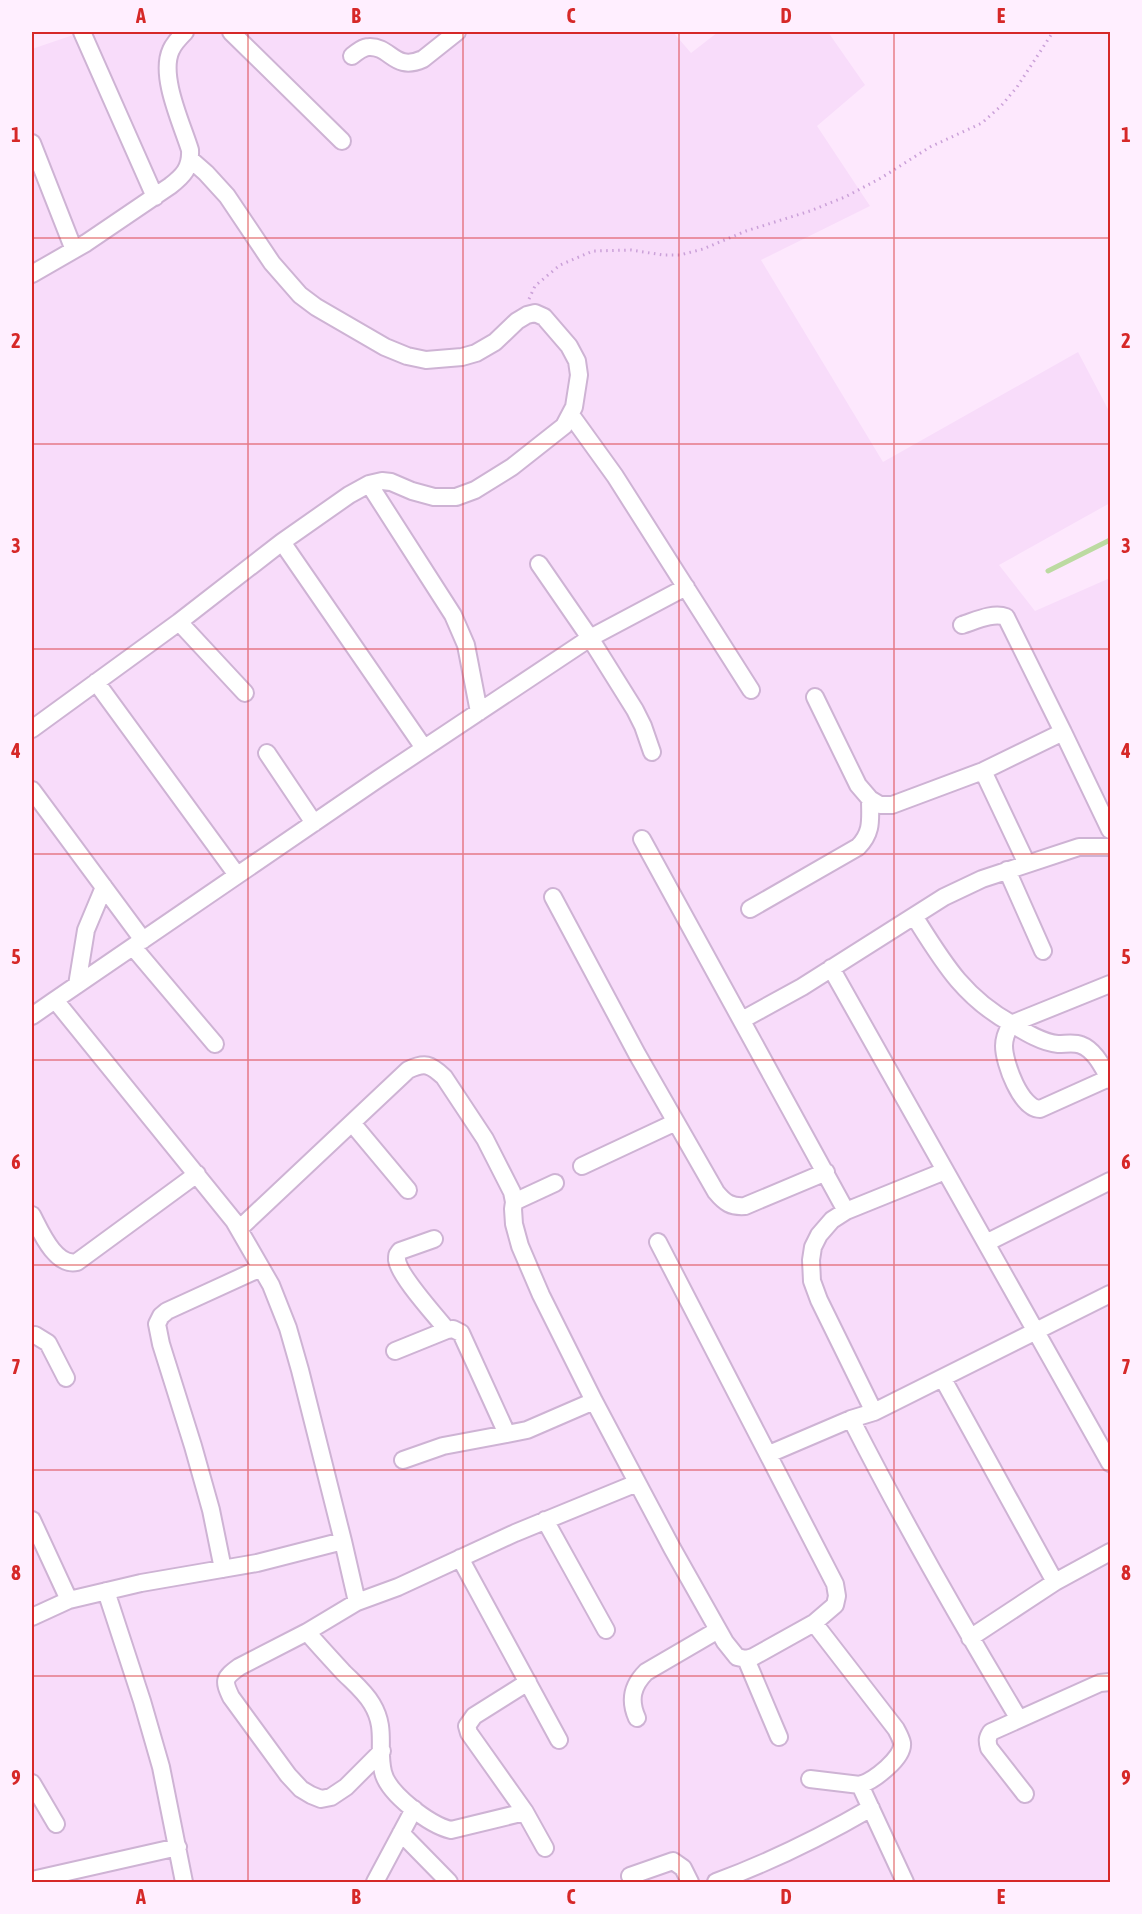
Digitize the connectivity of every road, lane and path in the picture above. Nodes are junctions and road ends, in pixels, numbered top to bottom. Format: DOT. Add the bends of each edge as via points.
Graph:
graph roads {
  1 [pos="82,32"];
  2 [pos="185,32"];
  3 [pos="231,32"];
  4 [pos="457,32"];
  5 [pos="1053,32"];
  6 [pos="352,56"];
  7 [pos="342,141"];
  8 [pos="32,143"];
  9 [pos="190,159"];
  10 [pos="155,196"];
  11 [pos="74,250"];
  12 [pos="32,274"];
  13 [pos="527,315"];
  14 [pos="571,415"];
  15 [pos="369,484"];
  16 [pos="282,542"];
  17 [pos="539,564"];
  18 [pos="686,587"];
  19 [pos="179,622"];
  20 [pos="962,625"];
  21 [pos="590,639"];
  22 [pos="96,682"];
  23 [pos="751,690"];
  24 [pos="245,693"];
  25 [pos="815,697"];
  26 [pos="479,712"];
  27 [pos="32,729"];
  28 [pos="1062,732"];
  29 [pos="424,748"];
  30 [pos="651,752"];
  31 [pos="267,753"];
  32 [pos="983,771"];
  33 [pos="32,790"];
  34 [pos="870,799"];
  35 [pos="314,823"];
  36 [pos="1110,830"];
  37 [pos="642,839"];
  38 [pos="1108,852"];
  39 [pos="1027,864"];
  40 [pos="1007,870"];
  41 [pos="237,875"];
  42 [pos="104,887"];
  43 [pos="553,897"];
  44 [pos="750,909"];
  45 [pos="914,916"];
  46 [pos="138,943"];
  47 [pos="1043,951"];
  48 [pos="831,968"];
  49 [pos="1110,984"];
  50 [pos="77,985"];
  51 [pos="55,1000"];
  52 [pos="32,1016"];
  53 [pos="742,1020"];
  54 [pos="1011,1024"];
  55 [pos="215,1044"];
  56 [pos="1110,1079"];
  57 [pos="676,1122"];
  58 [pos="352,1123"];
  59 [pos="582,1166"];
  60 [pos="945,1171"];
  61 [pos="826,1172"];
  62 [pos="197,1174"];
  63 [pos="1110,1181"];
  64 [pos="555,1183"];
  65 [pos="408,1190"];
  66 [pos="514,1202"];
  67 [pos="846,1211"];
  68 [pos="32,1215"];
  69 [pos="232,1219"];
  70 [pos="434,1239"];
  71 [pos="658,1242"];
  72 [pos="986,1244"];
  73 [pos="261,1268"];
  74 [pos="1110,1296"];
  75 [pos="447,1330"];
  76 [pos="1038,1332"];
  77 [pos="32,1336"];
  78 [pos="395,1352"];
  79 [pos="66,1378"];
  80 [pos="943,1379"];
  81 [pos="594,1401"];
  82 [pos="874,1412"];
  83 [pos="851,1419"];
  84 [pos="507,1434"];
  85 [pos="769,1454"];
  86 [pos="403,1460"];
  87 [pos="1110,1463"];
  88 [pos="637,1483"];
  89 [pos="32,1520"];
  90 [pos="545,1520"];
  91 [pos="343,1541"];
  92 [pos="1110,1552"];
  93 [pos="460,1558"];
  94 [pos="223,1569"];
  95 [pos="1055,1582"];
  96 [pos="106,1591"];
  97 [pos="69,1600"];
  98 [pos="357,1602"];
  99 [pos="32,1617"];
  100 [pos="814,1623"];
  101 [pos="606,1630"];
  102 [pos="718,1630"];
  103 [pos="307,1632"];
  104 [pos="970,1638"];
  105 [pos="746,1659"];
  106 [pos="528,1682"];
  107 [pos="1110,1682"];
  108 [pos="638,1718"];
  109 [pos="1019,1719"];
  110 [pos="779,1737"];
  111 [pos="559,1740"];
  112 [pos="382,1751"];
  113 [pos="810,1779"];
  114 [pos="32,1783"];
  115 [pos="860,1785"];
  116 [pos="1025,1794"];
  117 [pos="871,1808"];
  118 [pos="414,1809"];
  119 [pos="525,1812"];
  120 [pos="56,1824"];
  121 [pos="401,1833"];
  122 [pos="178,1847"];
  123 [pos="544,1848"];
  124 [pos="630,1876"];
  125 [pos="32,1880"];
  126 [pos="184,1882"];
  127 [pos="375,1882"];
  128 [pos="449,1882"];
  129 [pos="690,1882"];
  130 [pos="716,1882"];
  131 [pos="904,1882"];
  1 -- 10 [label="street"];
  2 -- 9 [label="street" via="171,50 167,63"];
  3 -- 7 [label="street"];
  4 -- 6 [label="street" via="417,62 398,61 369,47"];
  5 -- 13 [label="path" via="1017,87 982,123 930,147 845,197 680,255 593,251 560,265 535,286 527,303"];
  8 -- 11 [label="street"];
  9 -- 10 [label="street" via="180,178"];
  9 -- 13 [label="street" via="227,196 272,263 300,295 385,347 426,360 462,357 495,342"];
  10 -- 11 [label="street"];
  11 -- 12 [label="street"];
  13 -- 14 [label="street" via="544,317 577,361 579,375"];
  14 -- 15 [label="street" via="564,426 512,466 456,498 434,497 391,482"];
  14 -- 18 [label="street"];
  15 -- 16 [label="street"];
  15 -- 26 [label="street" via="453,615 466,645"];
  16 -- 19 [label="street"];
  16 -- 29 [label="street"];
  17 -- 21 [label="street"];
  18 -- 21 [label="street"];
  18 -- 23 [label="street"];
  19 -- 22 [label="street"];
  19 -- 24 [label="street"];
  20 -- 28 [label="street" via="990,616 1006,617"];
  21 -- 26 [label="street"];
  21 -- 30 [label="street" via="635,710"];
  22 -- 27 [label="street"];
  22 -- 41 [label="street"];
  25 -- 34 [label="street" via="858,784"];
  26 -- 29 [label="street"];
  28 -- 32 [label="street"];
  28 -- 36 [label="street"];
  29 -- 35 [label="street"];
  31 -- 35 [label="street"];
  32 -- 34 [label="street" via="892,805 880,805"];
  32 -- 39 [label="street"];
  33 -- 42 [label="street"];
  34 -- 44 [label="street" via="870,830 858,847"];
  35 -- 41 [label="street"];
  37 -- 53 [label="street"];
  38 -- 39 [label="street" via="1079,847"];
  39 -- 40 [label="street"];
  40 -- 45 [label="street" via="944,897"];
  40 -- 47 [label="street"];
  41 -- 46 [label="street"];
  42 -- 46 [label="street"];
  42 -- 50 [label="street" via="86,930"];
  43 -- 57 [label="street"];
  45 -- 48 [label="street"];
  45 -- 54 [label="street" via="967,992"];
  46 -- 50 [label="street"];
  46 -- 55 [label="street"];
  48 -- 53 [label="street"];
  48 -- 60 [label="street"];
  49 -- 54 [label="street"];
  50 -- 51 [label="street"];
  51 -- 52 [label="street"];
  51 -- 62 [label="street"];
  53 -- 61 [label="street"];
  54 -- 56 [label="street" via="1044,1040 1082,1045 1094,1054"];
  54 -- 56 [label="street" via="1004,1046 1010,1074 1023,1099 1035,1109"];
  57 -- 59 [label="street"];
  57 -- 61 [label="street" via="716,1192 734,1207"];
  58 -- 65 [label="street"];
  58 -- 66 [label="street" via="408,1070 427,1065 444,1077 485,1139"];
  58 -- 69 [label="street"];
  60 -- 67 [label="street"];
  60 -- 72 [label="street"];
  61 -- 67 [label="street"];
  62 -- 68 [label="street" via="76,1262 62,1260"];
  62 -- 69 [label="street"];
  63 -- 72 [label="street"];
  64 -- 66 [label="street"];
  66 -- 81 [label="street" via="513,1217 520,1245"];
  67 -- 82 [label="street" via="832,1220 813,1247 812,1281"];
  69 -- 73 [label="street"];
  70 -- 75 [label="street" via="400,1251 397,1261"];
  71 -- 85 [label="street"];
  72 -- 76 [label="street"];
  73 -- 91 [label="street" via="288,1328"];
  73 -- 94 [label="street" via="166,1311 157,1324 194,1446"];
  74 -- 76 [label="street"];
  75 -- 78 [label="street"];
  75 -- 84 [label="street" via="457,1330 464,1337"];
  76 -- 80 [label="street"];
  76 -- 87 [label="street"];
  77 -- 79 [label="street" via="48,1344"];
  80 -- 82 [label="street"];
  80 -- 95 [label="street"];
  81 -- 84 [label="street" via="527,1430"];
  81 -- 88 [label="street"];
  82 -- 83 [label="street"];
  83 -- 85 [label="street"];
  83 -- 104 [label="street"];
  84 -- 86 [label="street" via="443,1446"];
  85 -- 100 [label="street" via="835,1584 835,1605"];
  88 -- 90 [label="street"];
  88 -- 102 [label="street"];
  89 -- 97 [label="street"];
  90 -- 93 [label="street"];
  90 -- 101 [label="street"];
  91 -- 94 [label="street"];
  91 -- 98 [label="street"];
  92 -- 95 [label="street"];
  93 -- 98 [label="street"];
  93 -- 106 [label="street"];
  94 -- 96 [label="street"];
  95 -- 104 [label="street"];
  96 -- 97 [label="street"];
  96 -- 122 [label="street" via="161,1767"];
  97 -- 99 [label="street"];
  98 -- 103 [label="street"];
  100 -- 105 [label="street"];
  100 -- 115 [label="street" via="902,1742 897,1757 876,1778"];
  102 -- 105 [label="street" via="737,1657"];
  102 -- 108 [label="street" via="646,1671 632,1695"];
  103 -- 112 [label="street" via="373,1706 382,1734"];
  103 -- 112 [label="street" via="230,1674 225,1684 231,1697 288,1775 301,1789 321,1799 346,1787"];
  104 -- 109 [label="street"];
  105 -- 110 [label="street"];
  106 -- 111 [label="street"];
  106 -- 119 [label="street" via="477,1713 467,1726"];
  107 -- 109 [label="street"];
  109 -- 116 [label="street" via="991,1732 987,1740"];
  112 -- 118 [label="street" via="384,1776"];
  113 -- 115 [label="street"];
  114 -- 120 [label="street"];
  115 -- 117 [label="street"];
  117 -- 130 [label="street" via="802,1846"];
  117 -- 131 [label="street"];
  118 -- 119 [label="street" via="451,1830"];
  118 -- 121 [label="street"];
  119 -- 123 [label="street"];
  121 -- 127 [label="street"];
  121 -- 128 [label="street"];
  122 -- 125 [label="street"];
  122 -- 126 [label="street"];
  124 -- 129 [label="street" via="673,1861 683,1868"];
}
